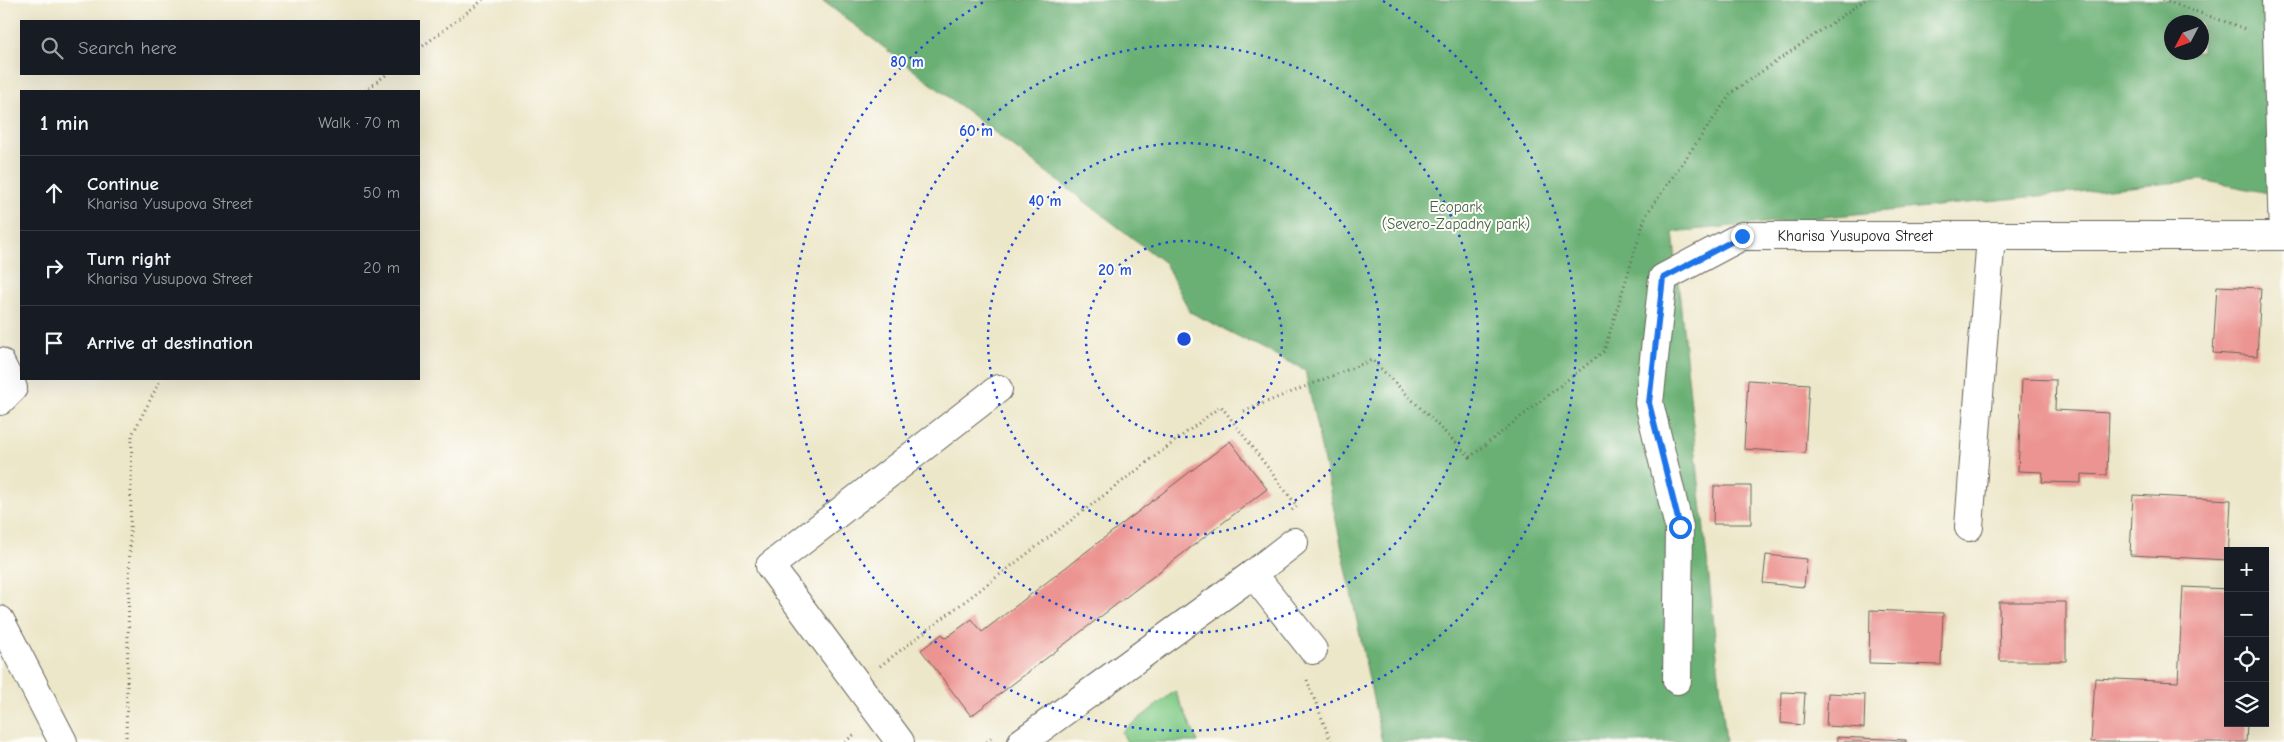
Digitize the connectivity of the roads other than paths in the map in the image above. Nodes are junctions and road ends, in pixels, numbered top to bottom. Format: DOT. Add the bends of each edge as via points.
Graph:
graph roads {
  1 [pos="2276,0"];
  2 [pos="1992,236"];
  3 [pos="2283,236"];
  4 [pos="0,362"];
  5 [pos="998,389"];
  6 [pos="0,402"];
  7 [pos="1969,527"];
  8 [pos="1294,542"];
  9 [pos="1253,574"];
  10 [pos="0,620"];
  11 [pos="1312,650"];
  12 [pos="1677,680"];
  13 [pos="63,742"];
  14 [pos="900,742"];
  15 [pos="1022,742"];
  1 -- 3 [label="street"];
  2 -- 3 [label="street, Kharisa Yusupova Street"];
  2 -- 7 [label="street"];
  2 -- 12 [label="street, Kharisa Yusupova Street" via="1742,236 1663,278 1649,403 1680,527"];
  4 -- 6 [label="street" via="13,388"];
  5 -- 14 [label="street" via="770,566"];
  8 -- 9 [label="street"];
  9 -- 11 [label="street"];
  9 -- 15 [label="street"];
  10 -- 13 [label="street"];
}
